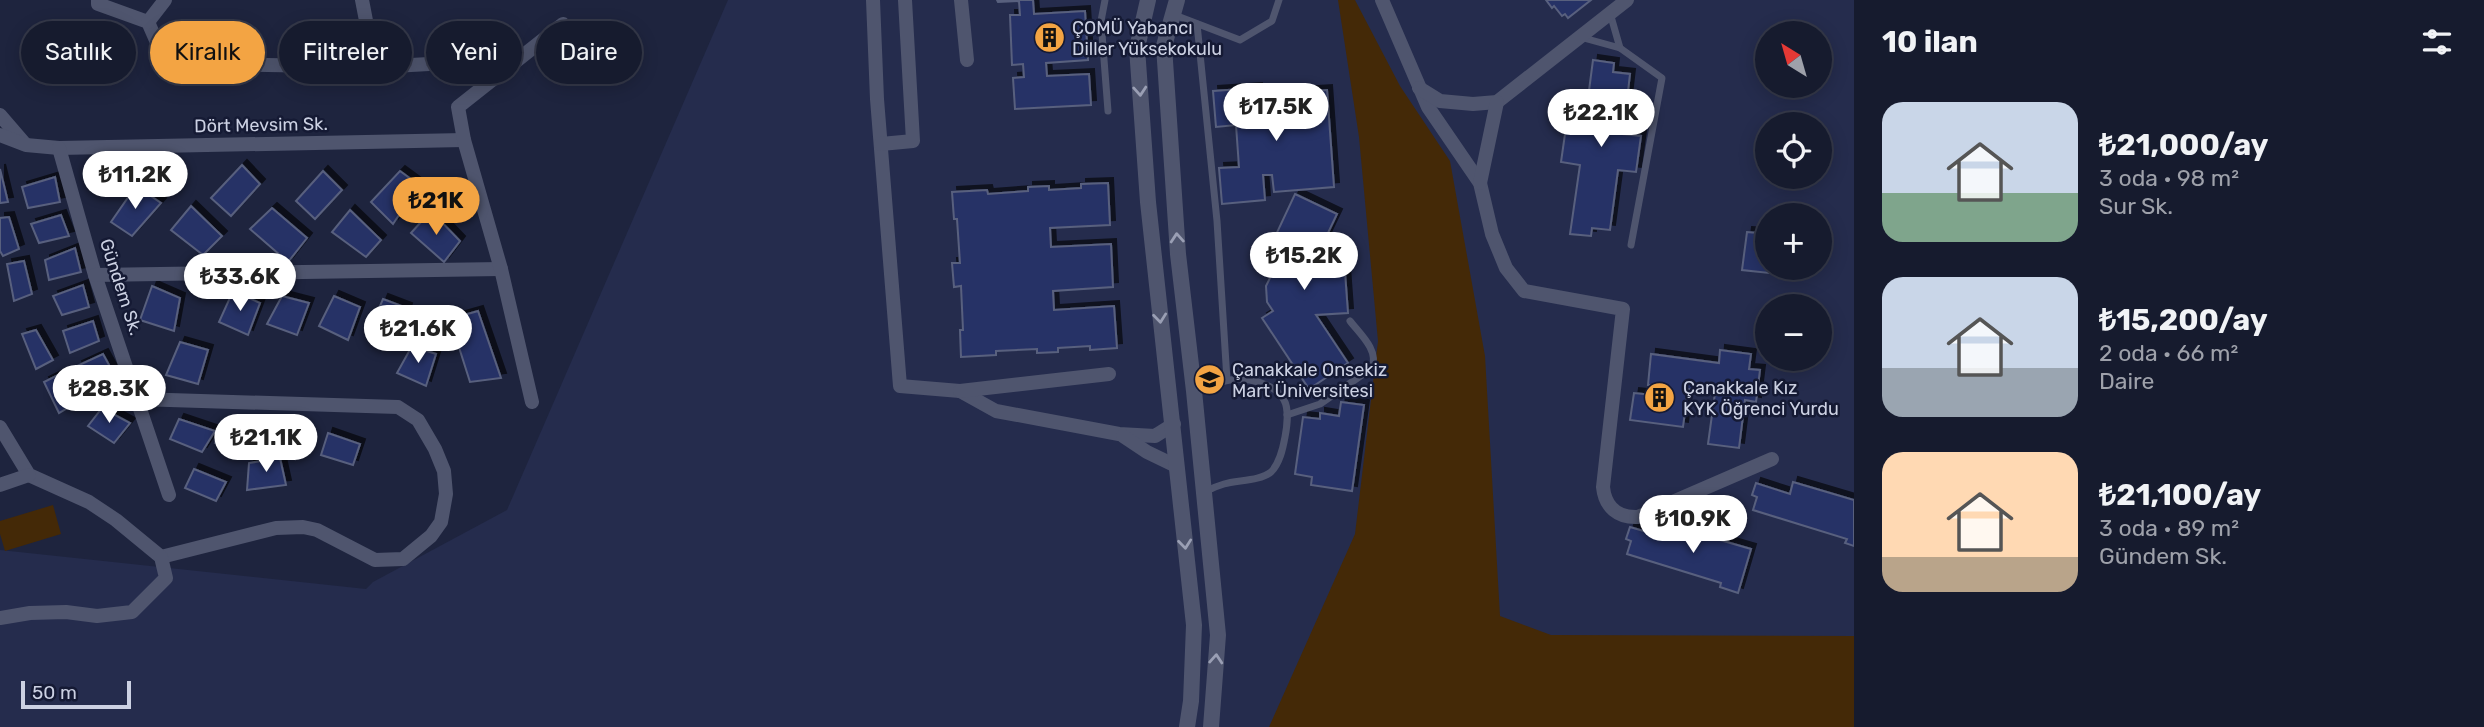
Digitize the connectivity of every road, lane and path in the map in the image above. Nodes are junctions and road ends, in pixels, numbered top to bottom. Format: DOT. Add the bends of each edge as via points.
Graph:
graph roads {
  1 [pos="98,0"];
  2 [pos="165,0"];
  3 [pos="362,0"];
  4 [pos="873,0"];
  5 [pos="905,0"];
  6 [pos="961,0"];
  7 [pos="1104,0"];
  8 [pos="1148,0"];
  9 [pos="1279,0"];
  10 [pos="1382,0"];
  11 [pos="1627,0"];
  12 [pos="1174,7"];
  13 [pos="1610,13"];
  14 [pos="366,21"];
  15 [pos="148,22"];
  16 [pos="1197,24"];
  17 [pos="1579,37"];
  18 [pos="536,45"];
  19 [pos="1620,48"];
  20 [pos="967,61"];
  21 [pos="279,65"];
  22 [pos="1419,88"];
  23 [pos="1497,103"];
  24 [pos="1108,111"];
  25 [pos="0,115"];
  26 [pos="0,135"];
  27 [pos="464,140"];
  28 [pos="881,144"];
  29 [pos="26,145"];
  30 [pos="59,148"];
  31 [pos="1480,183"];
  32 [pos="1632,245"];
  33 [pos="501,269"];
  34 [pos="95,275"];
  35 [pos="1350,321"];
  36 [pos="1109,374"];
  37 [pos="1227,380"];
  38 [pos="960,391"];
  39 [pos="1194,391"];
  40 [pos="138,399"];
  41 [pos="532,402"];
  42 [pos="1287,415"];
  43 [pos="1196,416"];
  44 [pos="1174,424"];
  45 [pos="0,427"];
  46 [pos="1119,434"];
  47 [pos="1772,459"];
  48 [pos="1176,466"];
  49 [pos="1200,466"];
  50 [pos="29,475"];
  51 [pos="0,485"];
  52 [pos="1203,492"];
  53 [pos="169,495"];
  54 [pos="161,557"];
  55 [pos="0,618"];
  56 [pos="1187,727"];
  57 [pos="1211,727"];
  1 -- 15 [label="street" via="98,4"];
  2 -- 15 [label="street"];
  3 -- 14 [label="street"];
  4 -- 28 [label="street"];
  5 -- 28 [label="street" via="913,141"];
  6 -- 20 [label="street"];
  7 -- 24 [label="lane" via="1101,21"];
  8 -- 44 [label="street, one-way" via="1137,48 1148,202"];
  9 -- 16 [label="lane" via="1272,21 1240,40"];
  10 -- 22 [label="street"];
  11 -- 13 [label="street"];
  12 -- 16 [label="lane"];
  39 -- 12 [label="street, one-way" via="1178,254 1164,46"];
  13 -- 17 [label="street"];
  13 -- 19 [label="lane"];
  15 -- 21 [label="street" via="166,63"];
  16 -- 37 [label="lane"];
  17 -- 19 [label="lane"];
  17 -- 23 [label="street"];
  18 -- 27 [label="street" via="458,107"];
  19 -- 32 [label="lane" via="1662,78"];
  22 -- 23 [label="street" via="1440,101"];
  22 -- 31 [label="street"];
  23 -- 31 [label="street"];
  25 -- 29 [label="street"];
  26 -- 29 [label="street"];
  27 -- 30 [label="street, Dört Mevsim Sk."];
  27 -- 33 [label="street"];
  28 -- 38 [label="street" via="900,386"];
  29 -- 30 [label="street"];
  30 -- 34 [label="street, Gündem Sk."];
  31 -- 47 [label="street" via="1492,234 1506,268 1524,291 1623,309 1603,488 1610,507 1621,515 1638,517"];
  33 -- 34 [label="street"];
  33 -- 41 [label="street"];
  34 -- 40 [label="street, Gündem Sk."];
  35 -- 42 [label="lane" via="1373,353 1372,368 1320,404"];
  36 -- 38 [label="street"];
  37 -- 39 [label="lane"];
  37 -- 42 [label="lane" via="1258,382 1273,390 1284,400"];
  38 -- 46 [label="street" via="996,411"];
  39 -- 43 [label="street"];
  40 -- 53 [label="street, Gündem Sk."];
  40 -- 54 [label="street" via="398,407 418,420 444,471 441,522 403,559 375,560 303,527 276,527"];
  42 -- 52 [label="lane" via="1281,455 1270,472"];
  43 -- 44 [label="street"];
  43 -- 49 [label="street"];
  44 -- 46 [label="street" via="1155,436"];
  44 -- 48 [label="street"];
  45 -- 50 [label="street"];
  46 -- 48 [label="street"];
  48 -- 49 [label="street"];
  48 -- 56 [label="street, one-way" via="1194,625"];
  49 -- 52 [label="street"];
  50 -- 51 [label="street"];
  50 -- 54 [label="street" via="89,502"];
  57 -- 52 [label="street, one-way" via="1218,635"];
  54 -- 55 [label="street" via="166,578 132,612 97,616 30,613"];
}
